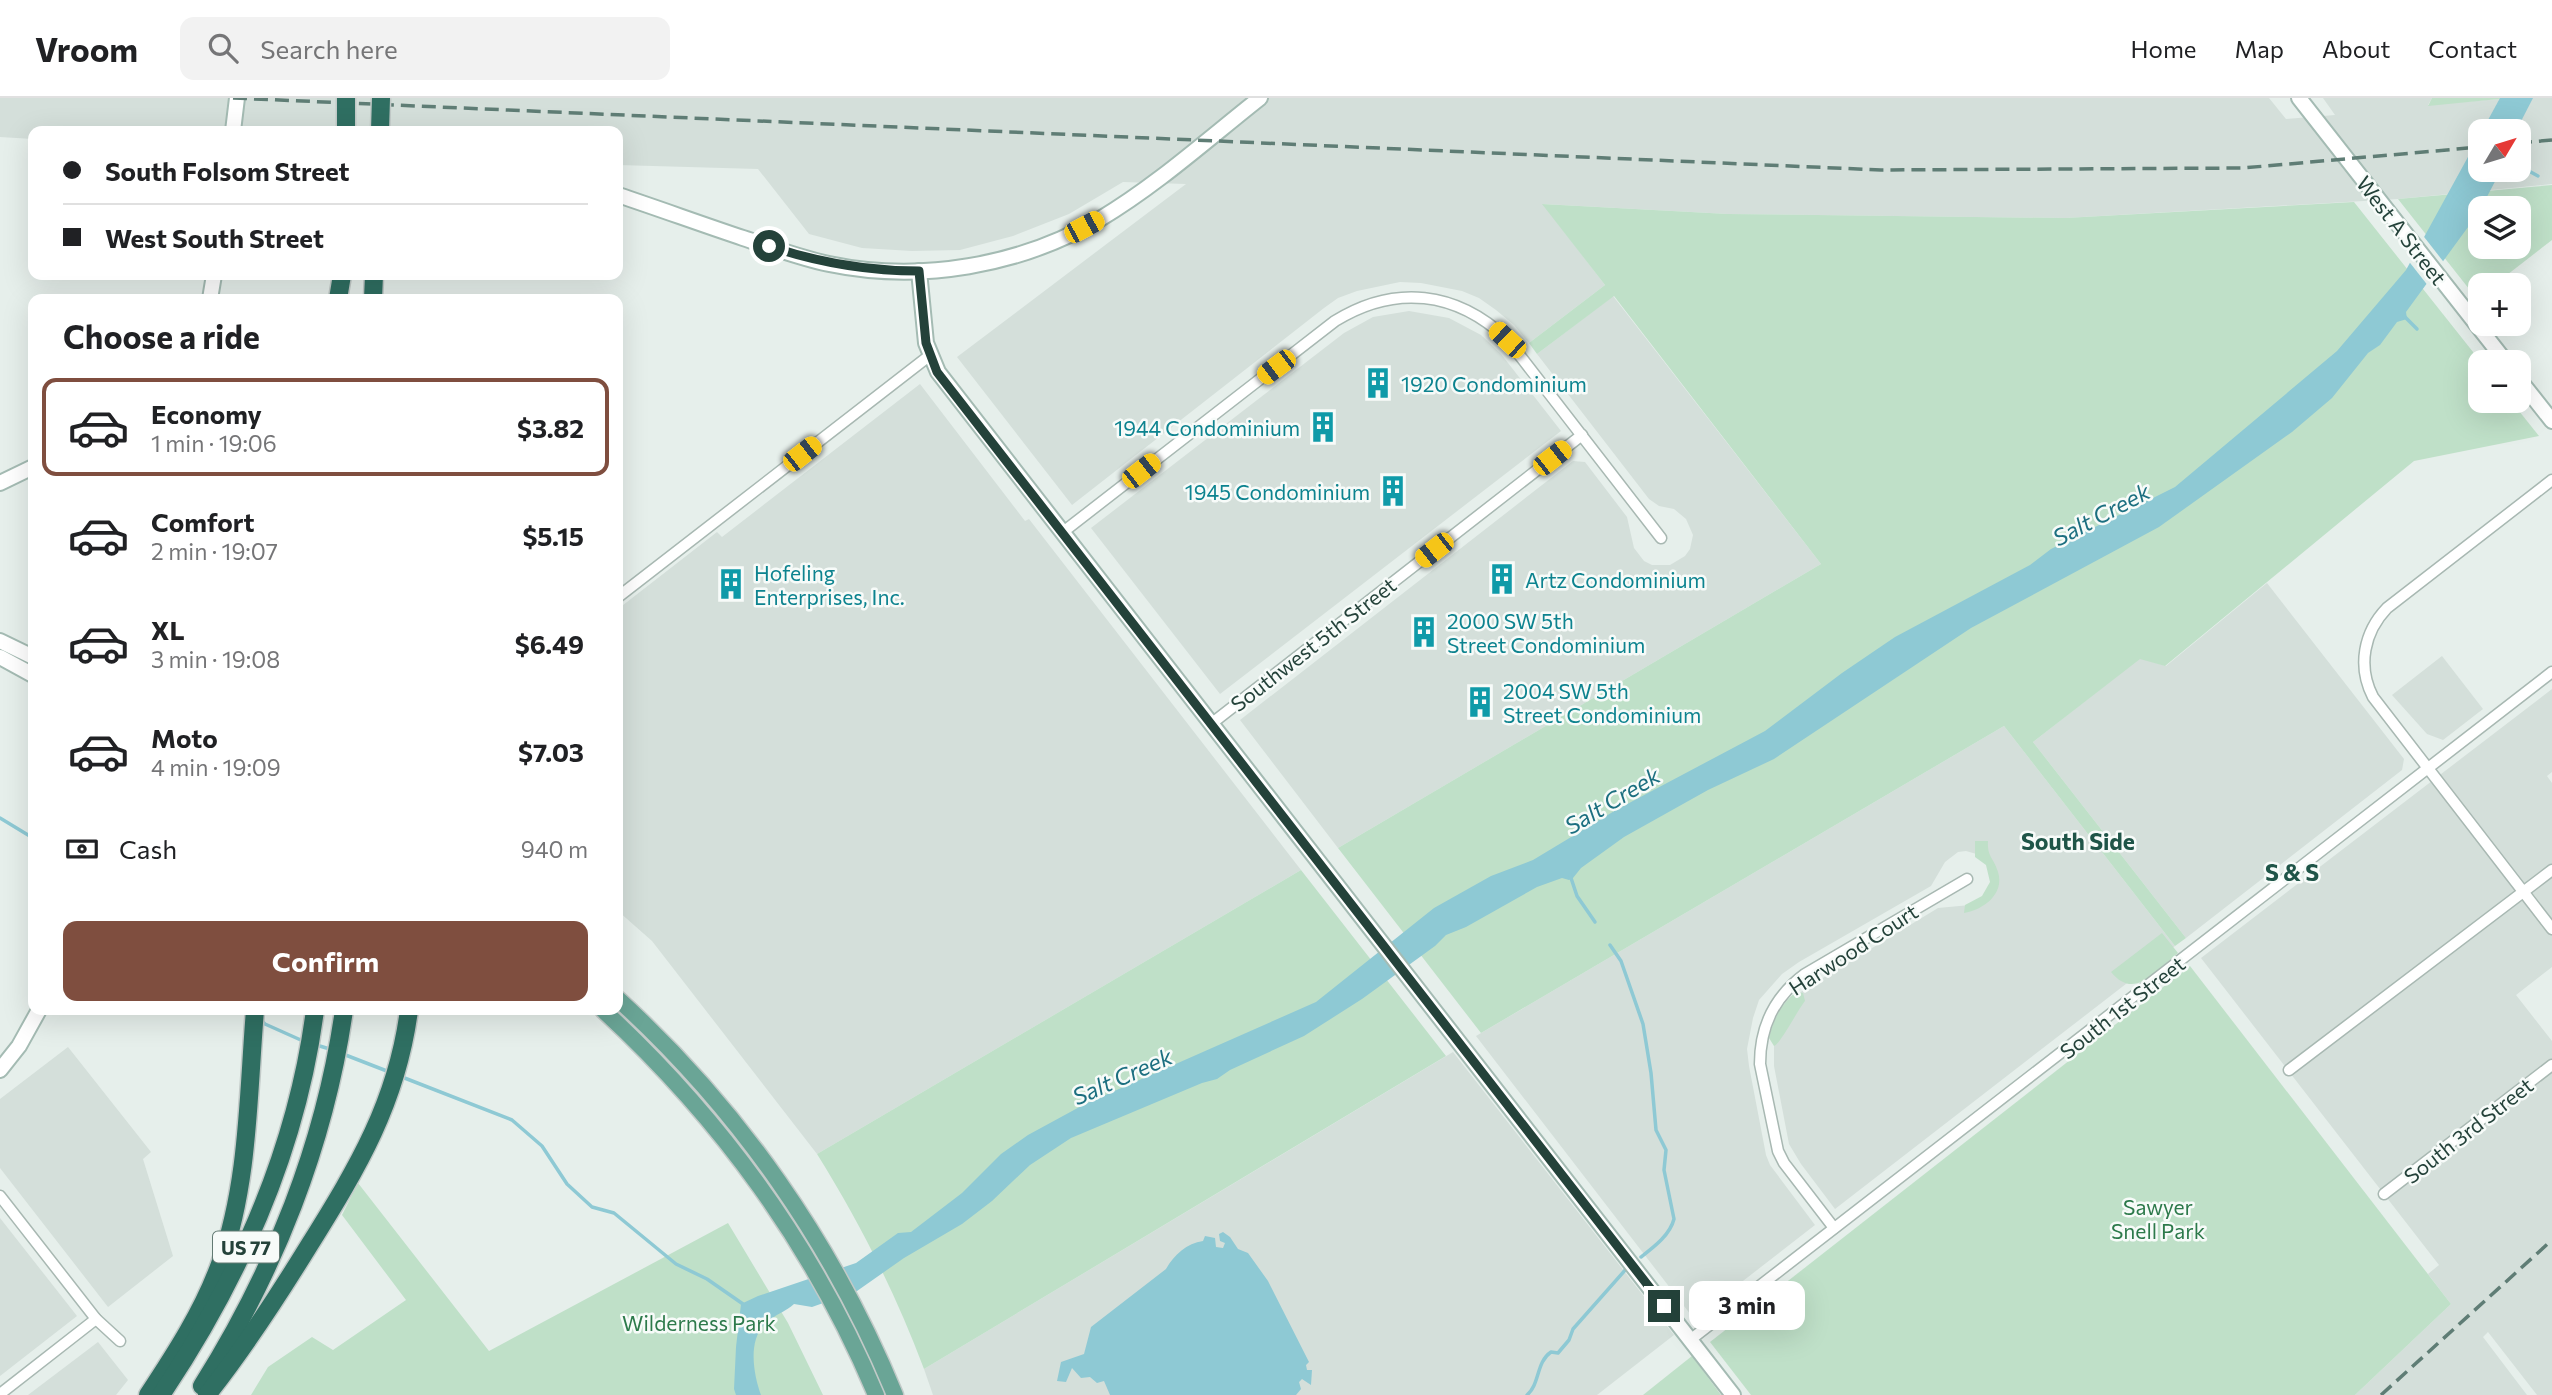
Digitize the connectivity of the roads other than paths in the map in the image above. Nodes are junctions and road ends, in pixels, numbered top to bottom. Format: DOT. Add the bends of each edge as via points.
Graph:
graph roads {
  1 [pos="237,98"];
  2 [pos="346,98"];
  3 [pos="381,98"];
  4 [pos="1260,98"];
  5 [pos="2299,98"];
  6 [pos="234,126"];
  7 [pos="345,126"];
  8 [pos="380,126"];
  9 [pos="623,197"];
  10 [pos="919,271"];
  11 [pos="2496,350"];
  12 [pos="929,355"];
  13 [pos="2531,394"];
  14 [pos="2552,421"];
  15 [pos="1582,435"];
  16 [pos="28,469"];
  17 [pos="2552,480"];
  18 [pos="0,483"];
  19 [pos="1063,532"];
  20 [pos="1661,538"];
  21 [pos="623,593"];
  22 [pos="0,641"];
  23 [pos="28,655"];
  24 [pos="0,657"];
  25 [pos="28,672"];
  26 [pos="2552,672"];
  27 [pos="1210,724"];
  28 [pos="2430,768"];
  29 [pos="2552,870"];
  30 [pos="1967,878"];
  31 [pos="2524,892"];
  32 [pos="2552,929"];
  33 [pos="623,1004"];
  34 [pos="36,1015"];
  35 [pos="255,1015"];
  36 [pos="314,1015"];
  37 [pos="343,1015"];
  38 [pos="408,1015"];
  39 [pos="608,1015"];
  40 [pos="2552,1065"];
  41 [pos="0,1070"];
  42 [pos="2290,1070"];
  43 [pos="2384,1194"];
  44 [pos="0,1196"];
  45 [pos="1834,1228"];
  46 [pos="96,1319"];
  47 [pos="1690,1340"];
  48 [pos="120,1341"];
  49 [pos="0,1394"];
  50 [pos="148,1395"];
  51 [pos="161,1395"];
  52 [pos="196,1395"];
  53 [pos="207,1395"];
  54 [pos="876,1395"];
  55 [pos="895,1395"];
  56 [pos="1733,1395"];
  1 -- 6 [label="street"];
  2 -- 7 [label="highway, bridge"];
  3 -- 8 [label="highway, bridge"];
  4 -- 10 [label="street" via="1127,201 1069,235 989,262"];
  5 -- 11 [label="street, West A Street"];
  9 -- 10 [label="street" via="829,264"];
  10 -- 12 [label="street"];
  12 -- 19 [label="street" via="937,372"];
  12 -- 21 [label="street"];
  13 -- 14 [label="street"];
  15 -- 19 [label="street" via="1494,327 1461,307 1422,298 1385,299 1335,321"];
  15 -- 20 [label="street"];
  15 -- 27 [label="street, Southwest 5th Street"];
  16 -- 18 [label="street"];
  17 -- 28 [label="street" via="2394,602 2370,630 2365,653 2370,691"];
  19 -- 27 [label="street"];
  22 -- 23 [label="street"];
  24 -- 25 [label="street"];
  26 -- 28 [label="street, South 1st Street"];
  27 -- 47 [label="street"];
  28 -- 31 [label="street"];
  28 -- 45 [label="street, South 1st Street"];
  29 -- 31 [label="street"];
  30 -- 45 [label="street, Harwood Court" via="1805,974 1783,992 1766,1021 1760,1064 1778,1151"];
  31 -- 32 [label="street"];
  31 -- 42 [label="street"];
  33 -- 55 [label="main road" via="722,1107 804,1218 849,1294"];
  34 -- 41 [label="street"];
  35 -- 50 [label="highway" via="243,1164 220,1263 174,1355"];
  36 -- 51 [label="highway, US 77" via="279,1161 250,1237 210,1318"];
  37 -- 52 [label="highway, US 77" via="327,1096 303,1177 265,1272"];
  38 -- 53 [label="highway" via="401,1053 374,1134 268,1311"];
  39 -- 54 [label="main road" via="699,1108 784,1220 831,1300"];
  40 -- 43 [label="street, South 3rd Street"];
  44 -- 46 [label="street"];
  45 -- 47 [label="street, South 1st Street"];
  46 -- 48 [label="street"];
  46 -- 49 [label="street"];
  47 -- 56 [label="street"];
}
